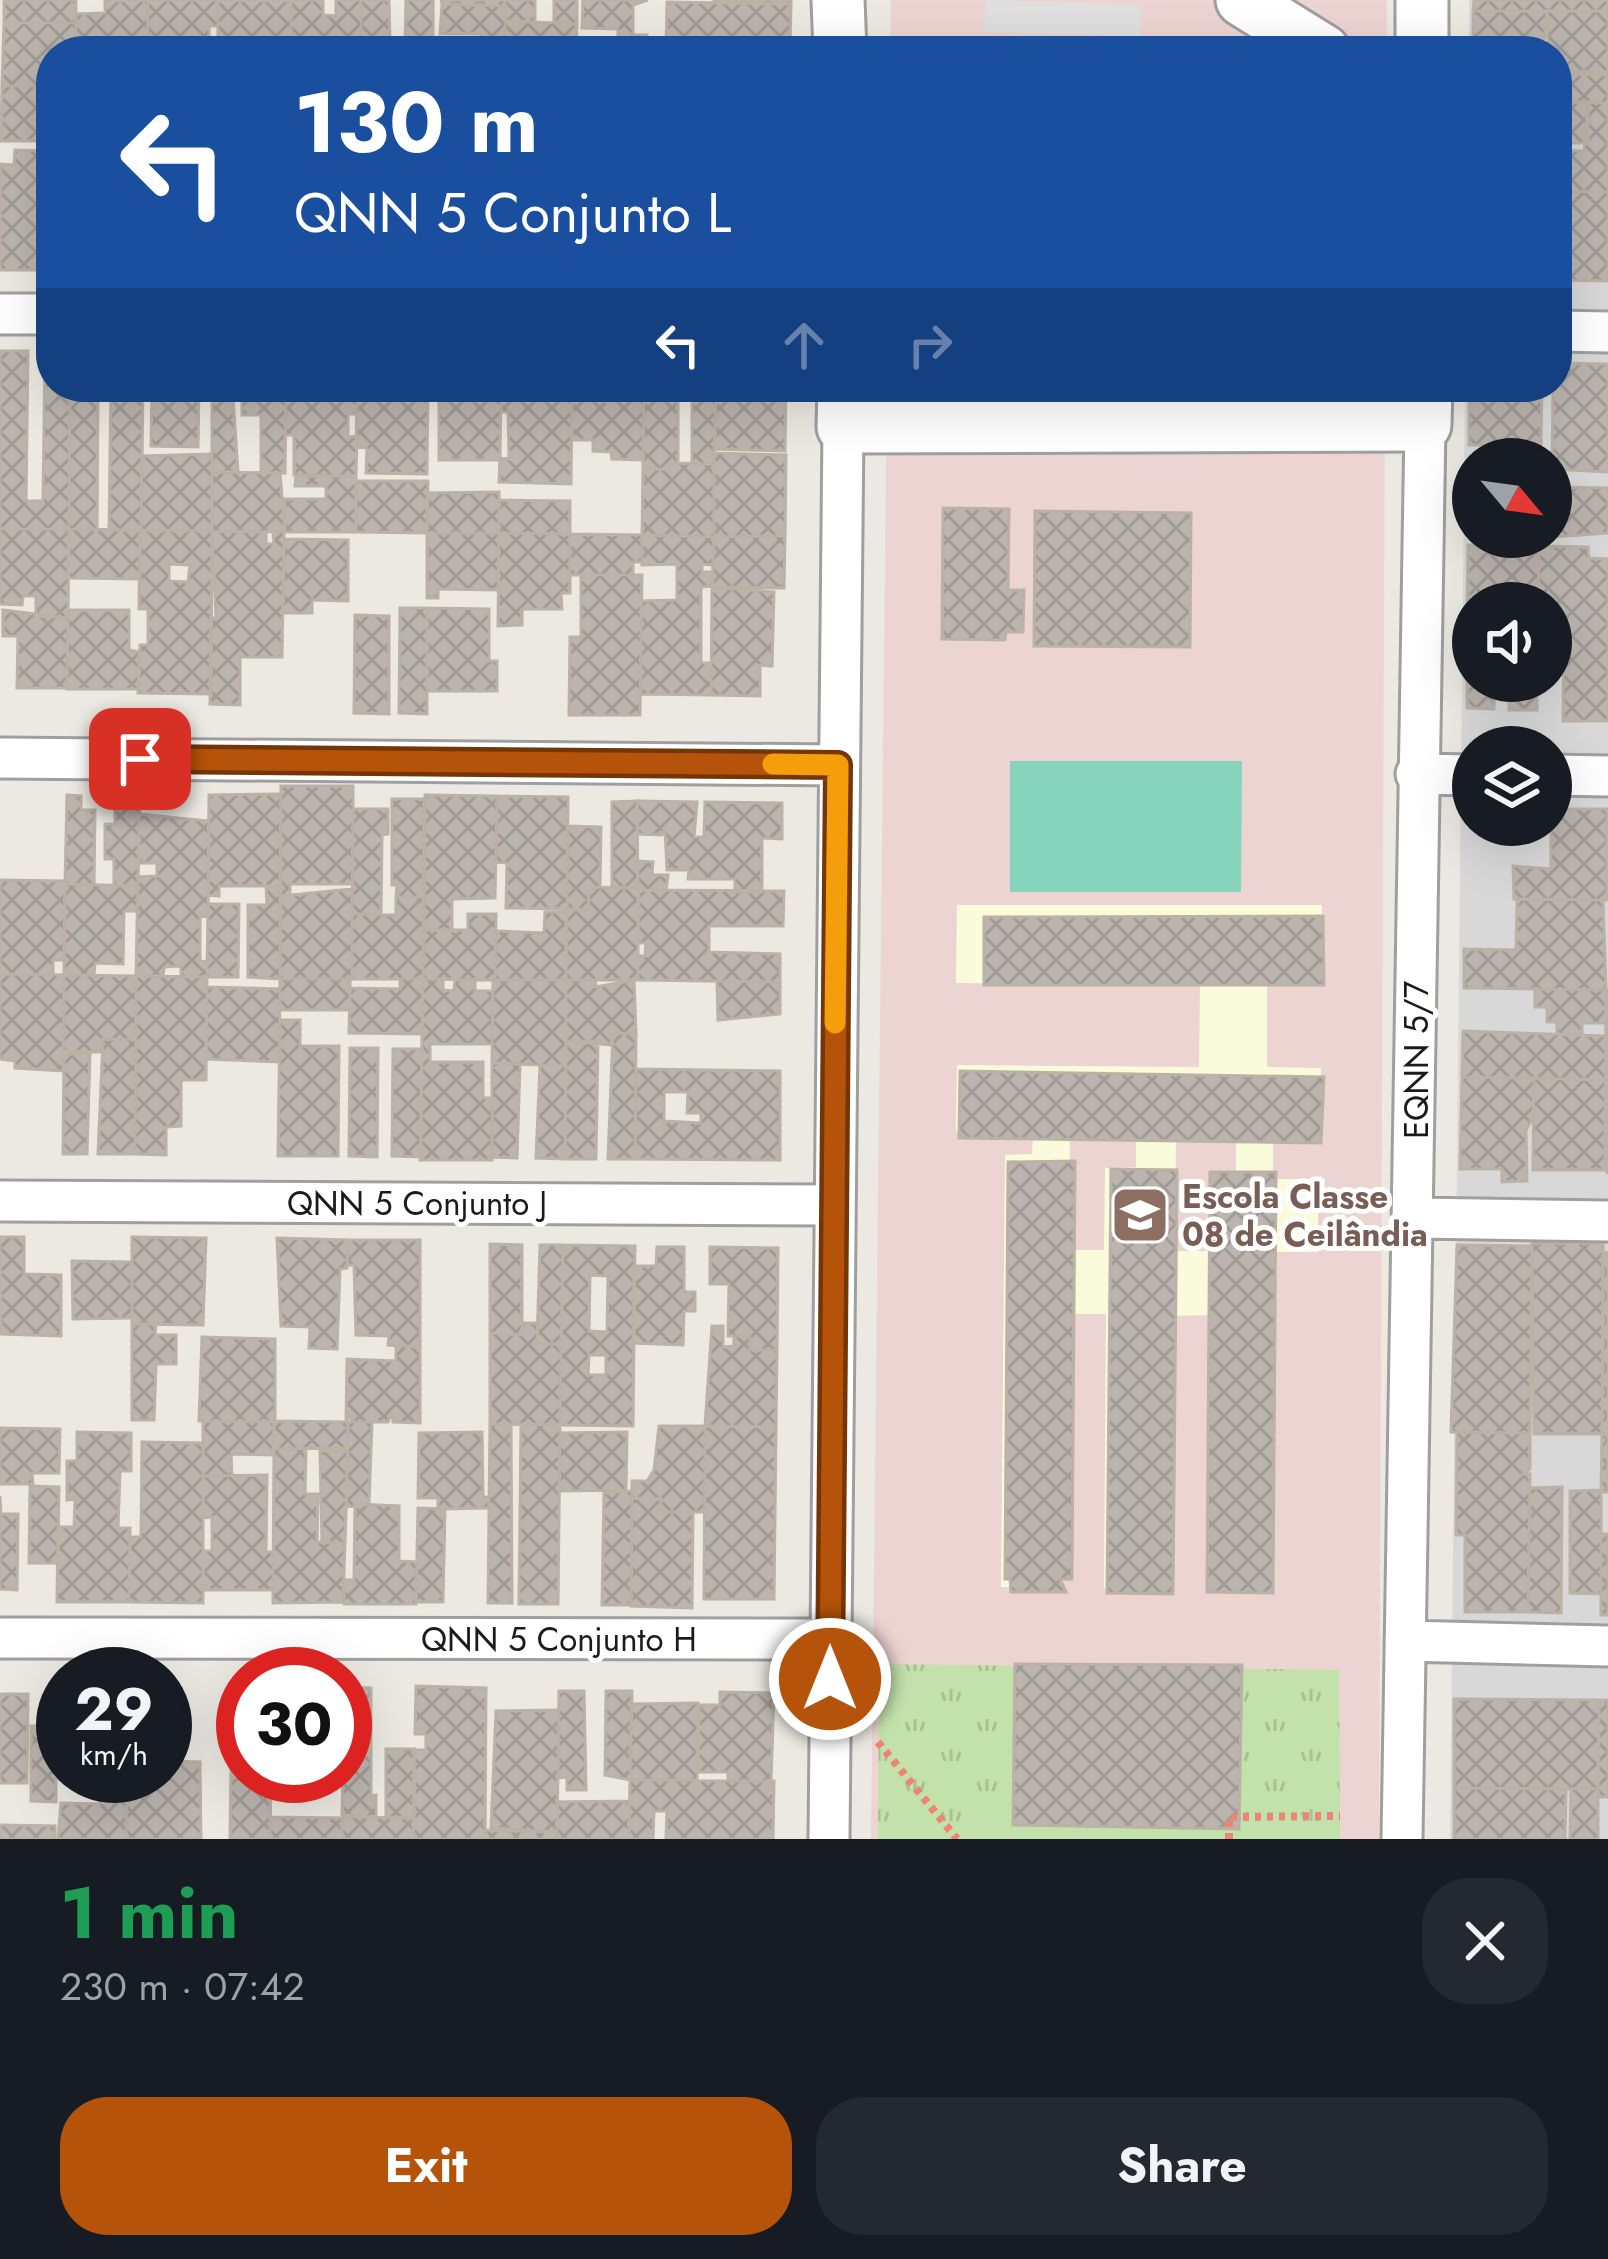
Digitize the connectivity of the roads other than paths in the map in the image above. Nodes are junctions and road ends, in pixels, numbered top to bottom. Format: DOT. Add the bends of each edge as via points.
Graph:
graph roads {
  1 [pos="1242,0"];
  2 [pos="1423,0"];
  3 [pos="1300,36"];
  4 [pos="1422,36"];
  5 [pos="0,314"];
  6 [pos="36,314"];
  7 [pos="1572,331"];
  8 [pos="1608,332"];
  9 [pos="1425,406"];
  10 [pos="843,407"];
  11 [pos="0,758"];
  12 [pos="838,765"];
  13 [pos="1416,774"];
  14 [pos="1452,775"];
  15 [pos="1572,775"];
  16 [pos="1608,776"];
  17 [pos="0,1201"];
  18 [pos="833,1205"];
  19 [pos="1416,1218"];
  20 [pos="1608,1221"];
  21 [pos="0,1638"];
  22 [pos="830,1639"];
  23 [pos="1405,1641"];
  24 [pos="1608,1646"];
  25 [pos="829,1839"];
  26 [pos="1402,1839"];
  1 -- 3 [label="street"];
  2 -- 4 [label="street"];
  5 -- 6 [label="street"];
  7 -- 8 [label="street"];
  9 -- 10 [label="street"];
  9 -- 13 [label="street, EQNN 5/7"];
  10 -- 12 [label="street"];
  11 -- 12 [label="street"];
  12 -- 18 [label="street"];
  13 -- 14 [label="street"];
  13 -- 19 [label="street, EQNN 5/7"];
  15 -- 16 [label="street"];
  17 -- 18 [label="street, QNN 5 Conjunto J"];
  18 -- 22 [label="street"];
  19 -- 20 [label="street"];
  19 -- 23 [label="street, EQNN 5/7"];
  21 -- 22 [label="street, QNN 5 Conjunto H"];
  22 -- 25 [label="street"];
  23 -- 24 [label="street"];
  23 -- 26 [label="street, EQNN 5/7"];
}
